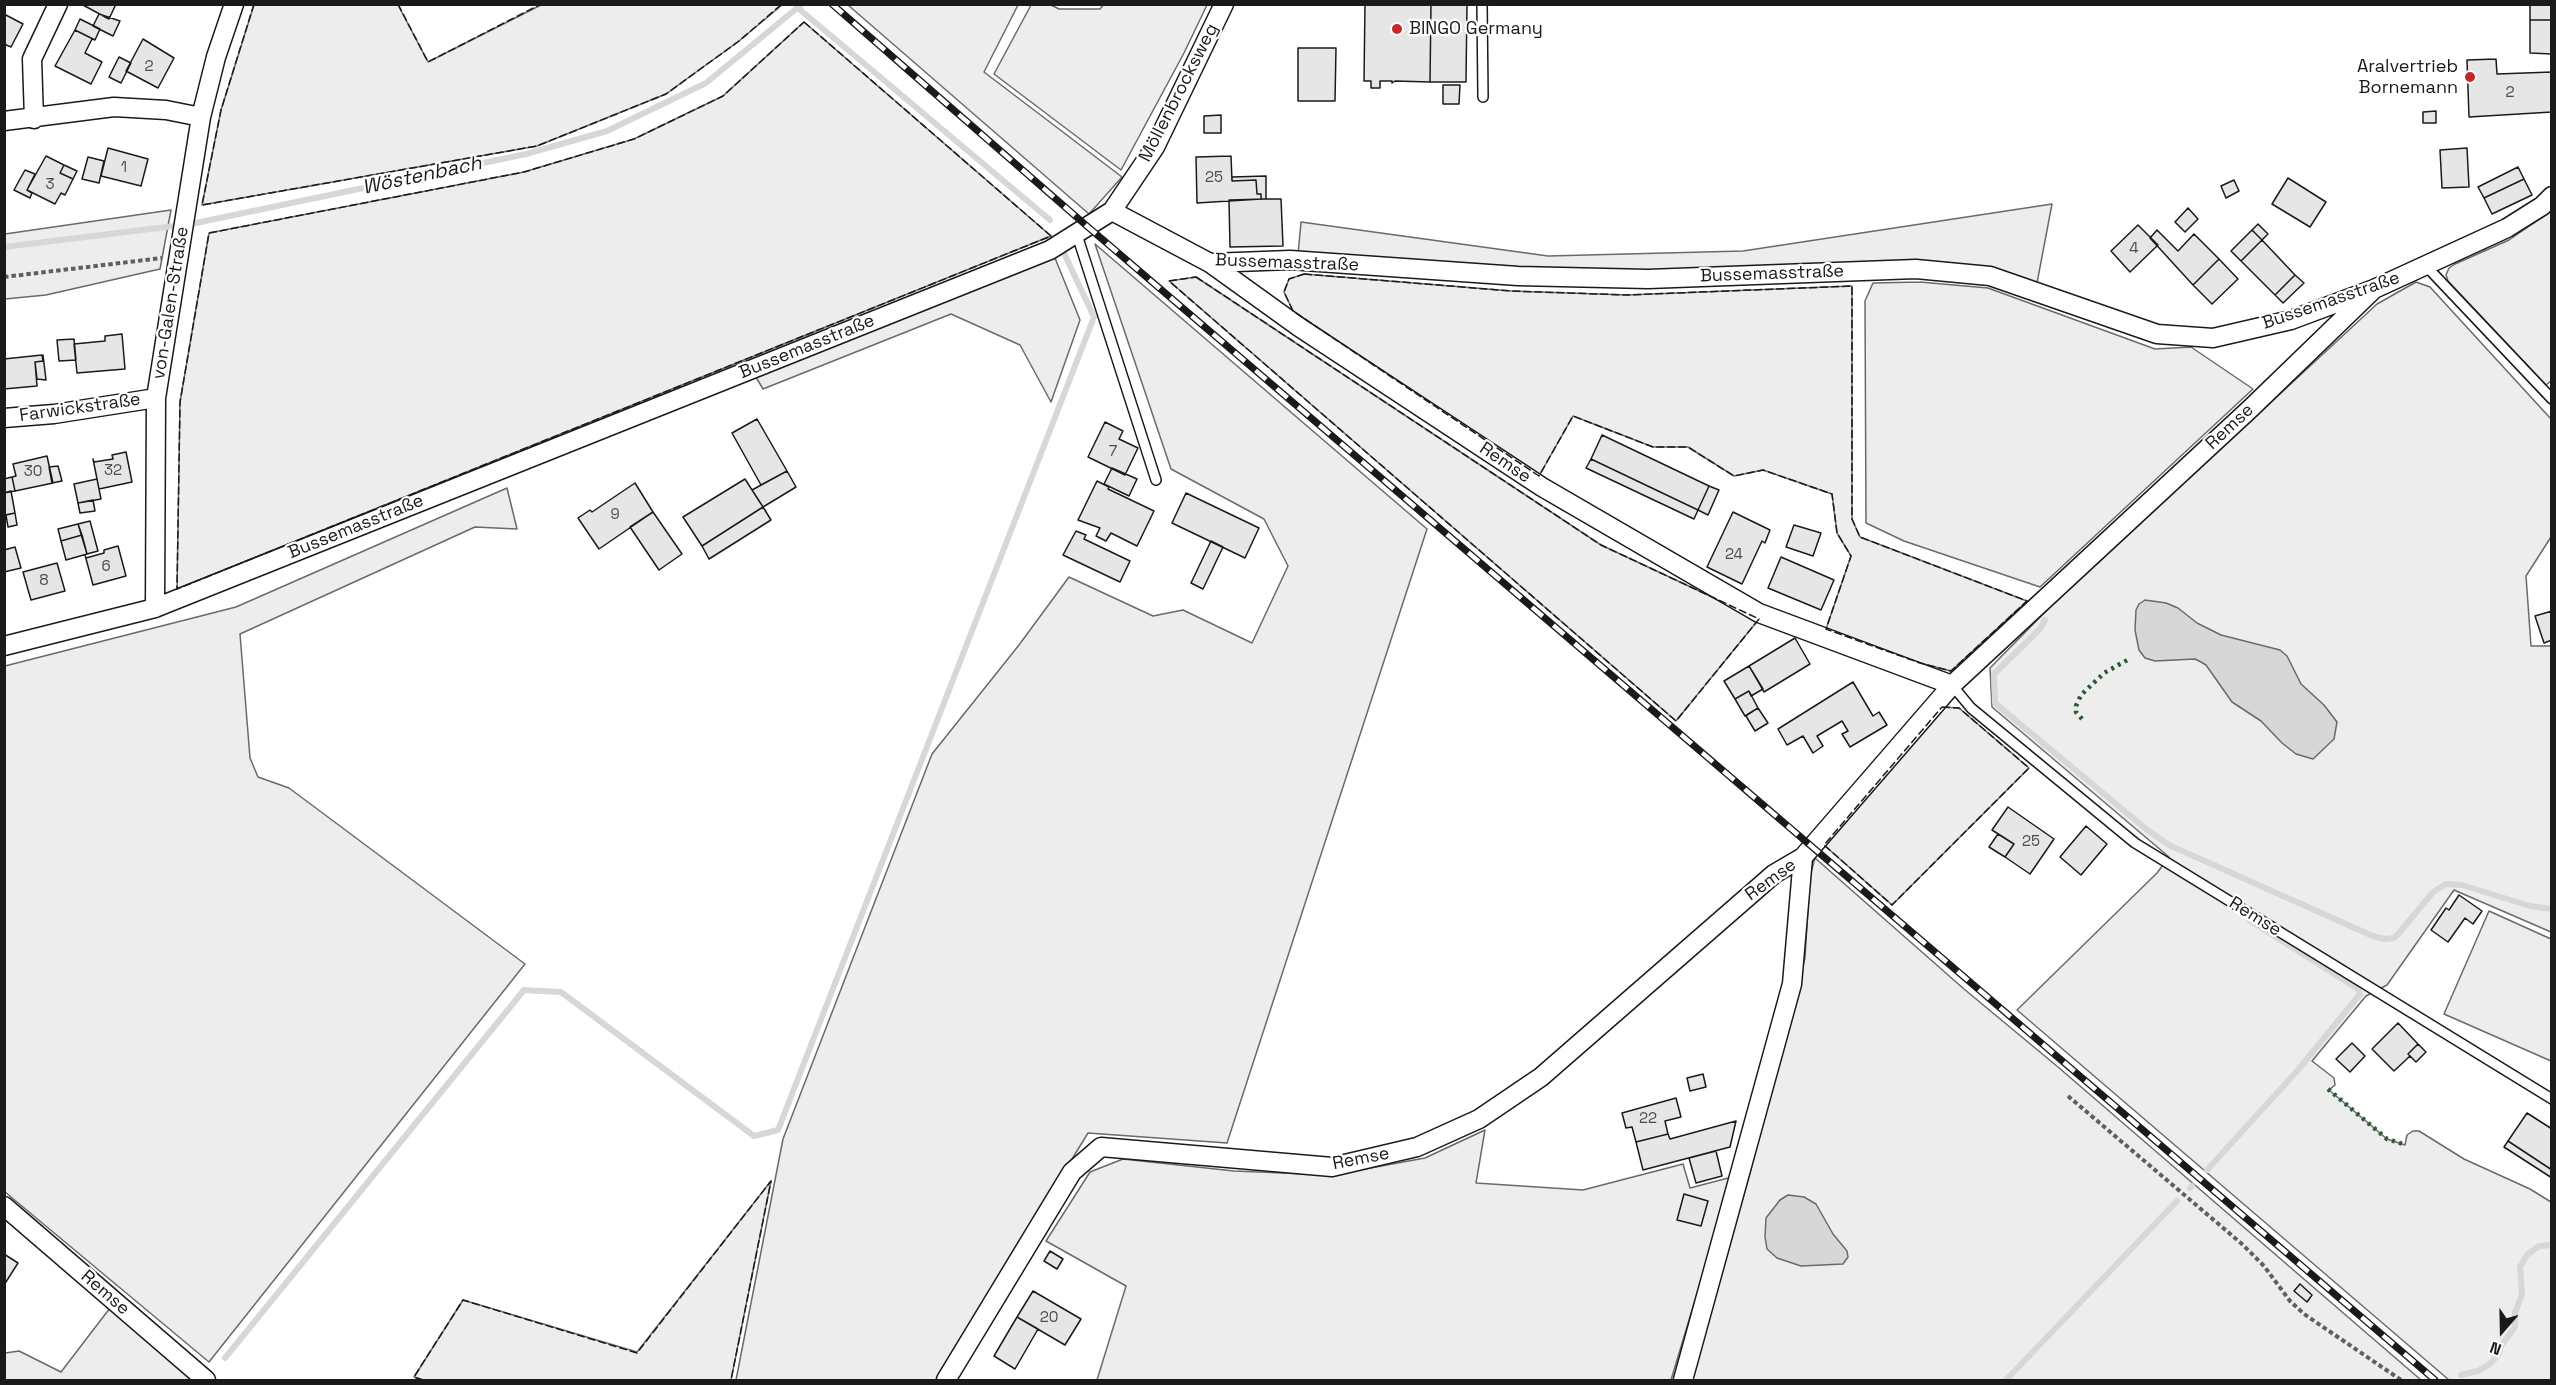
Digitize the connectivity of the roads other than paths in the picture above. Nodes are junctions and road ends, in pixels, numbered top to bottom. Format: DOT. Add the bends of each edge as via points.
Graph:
graph roads {
  1 [pos="58,4"];
  2 [pos="234,4"];
  3 [pos="1224,4"];
  4 [pos="1482,4"];
  5 [pos="1483,98"];
  6 [pos="201,117"];
  7 [pos="34,119"];
  8 [pos="4,121"];
  9 [pos="2552,196"];
  10 [pos="1112,211"];
  11 [pos="1077,235"];
  12 [pos="1210,263"];
  13 [pos="2426,266"];
  14 [pos="2374,289"];
  15 [pos="156,398"];
  16 [pos="2552,399"];
  17 [pos="4,418"];
  18 [pos="1156,480"];
  19 [pos="155,608"];
  20 [pos="4,646"];
  21 [pos="1952,685"];
  22 [pos="1803,857"];
  23 [pos="2552,1099"];
  24 [pos="4,1206"];
  25 [pos="206,1380"];
  26 [pos="946,1380"];
  27 [pos="1683,1380"];
  1 -- 7 [label="street" via="32,59"];
  2 -- 6 [label="street, von-Galen-Straße"];
  3 -- 10 [label="street, Möllenbrocksweg" via="1155,147"];
  4 -- 5 [label="lane"];
  6 -- 7 [label="street" via="114,107"];
  6 -- 15 [label="street, von-Galen-Straße"];
  7 -- 8 [label="street"];
  9 -- 13 [label="street, Bussemasstraße" via="2507,228"];
  10 -- 11 [label="street, Bussemasstraße"];
  10 -- 12 [label="street, Bussemasstraße"];
  11 -- 18 [label="lane"];
  11 -- 19 [label="street, Bussemasstraße" via="1050,250"];
  12 -- 14 [label="street, Bussemasstraße" via="1290,260 1518,276 1648,279 1916,269 1990,276 2157,334 2213,338 2291,320"];
  12 -- 21 [label="street, Remse" via="1299,327 1542,487 1759,613"];
  13 -- 14 [label="street, Bussemasstraße"];
  13 -- 16 [label="lane"];
  14 -- 21 [label="street, Remse"];
  15 -- 17 [label="street, Farwickstraße"];
  15 -- 19 [label="street, von-Galen-Straße"];
  19 -- 20 [label="street, Bussemasstraße"];
  21 -- 22 [label="street, Remse"];
  21 -- 23 [label="lane, Remse" via="1971,708 2134,843"];
  22 -- 26 [label="street, Remse" via="1774,874 1541,1077 1479,1119 1417,1148 1332,1167 1101,1147 1072,1172"];
  22 -- 27 [label="street, Remse" via="1792,984"];
  24 -- 25 [label="street, Remse"];
}
